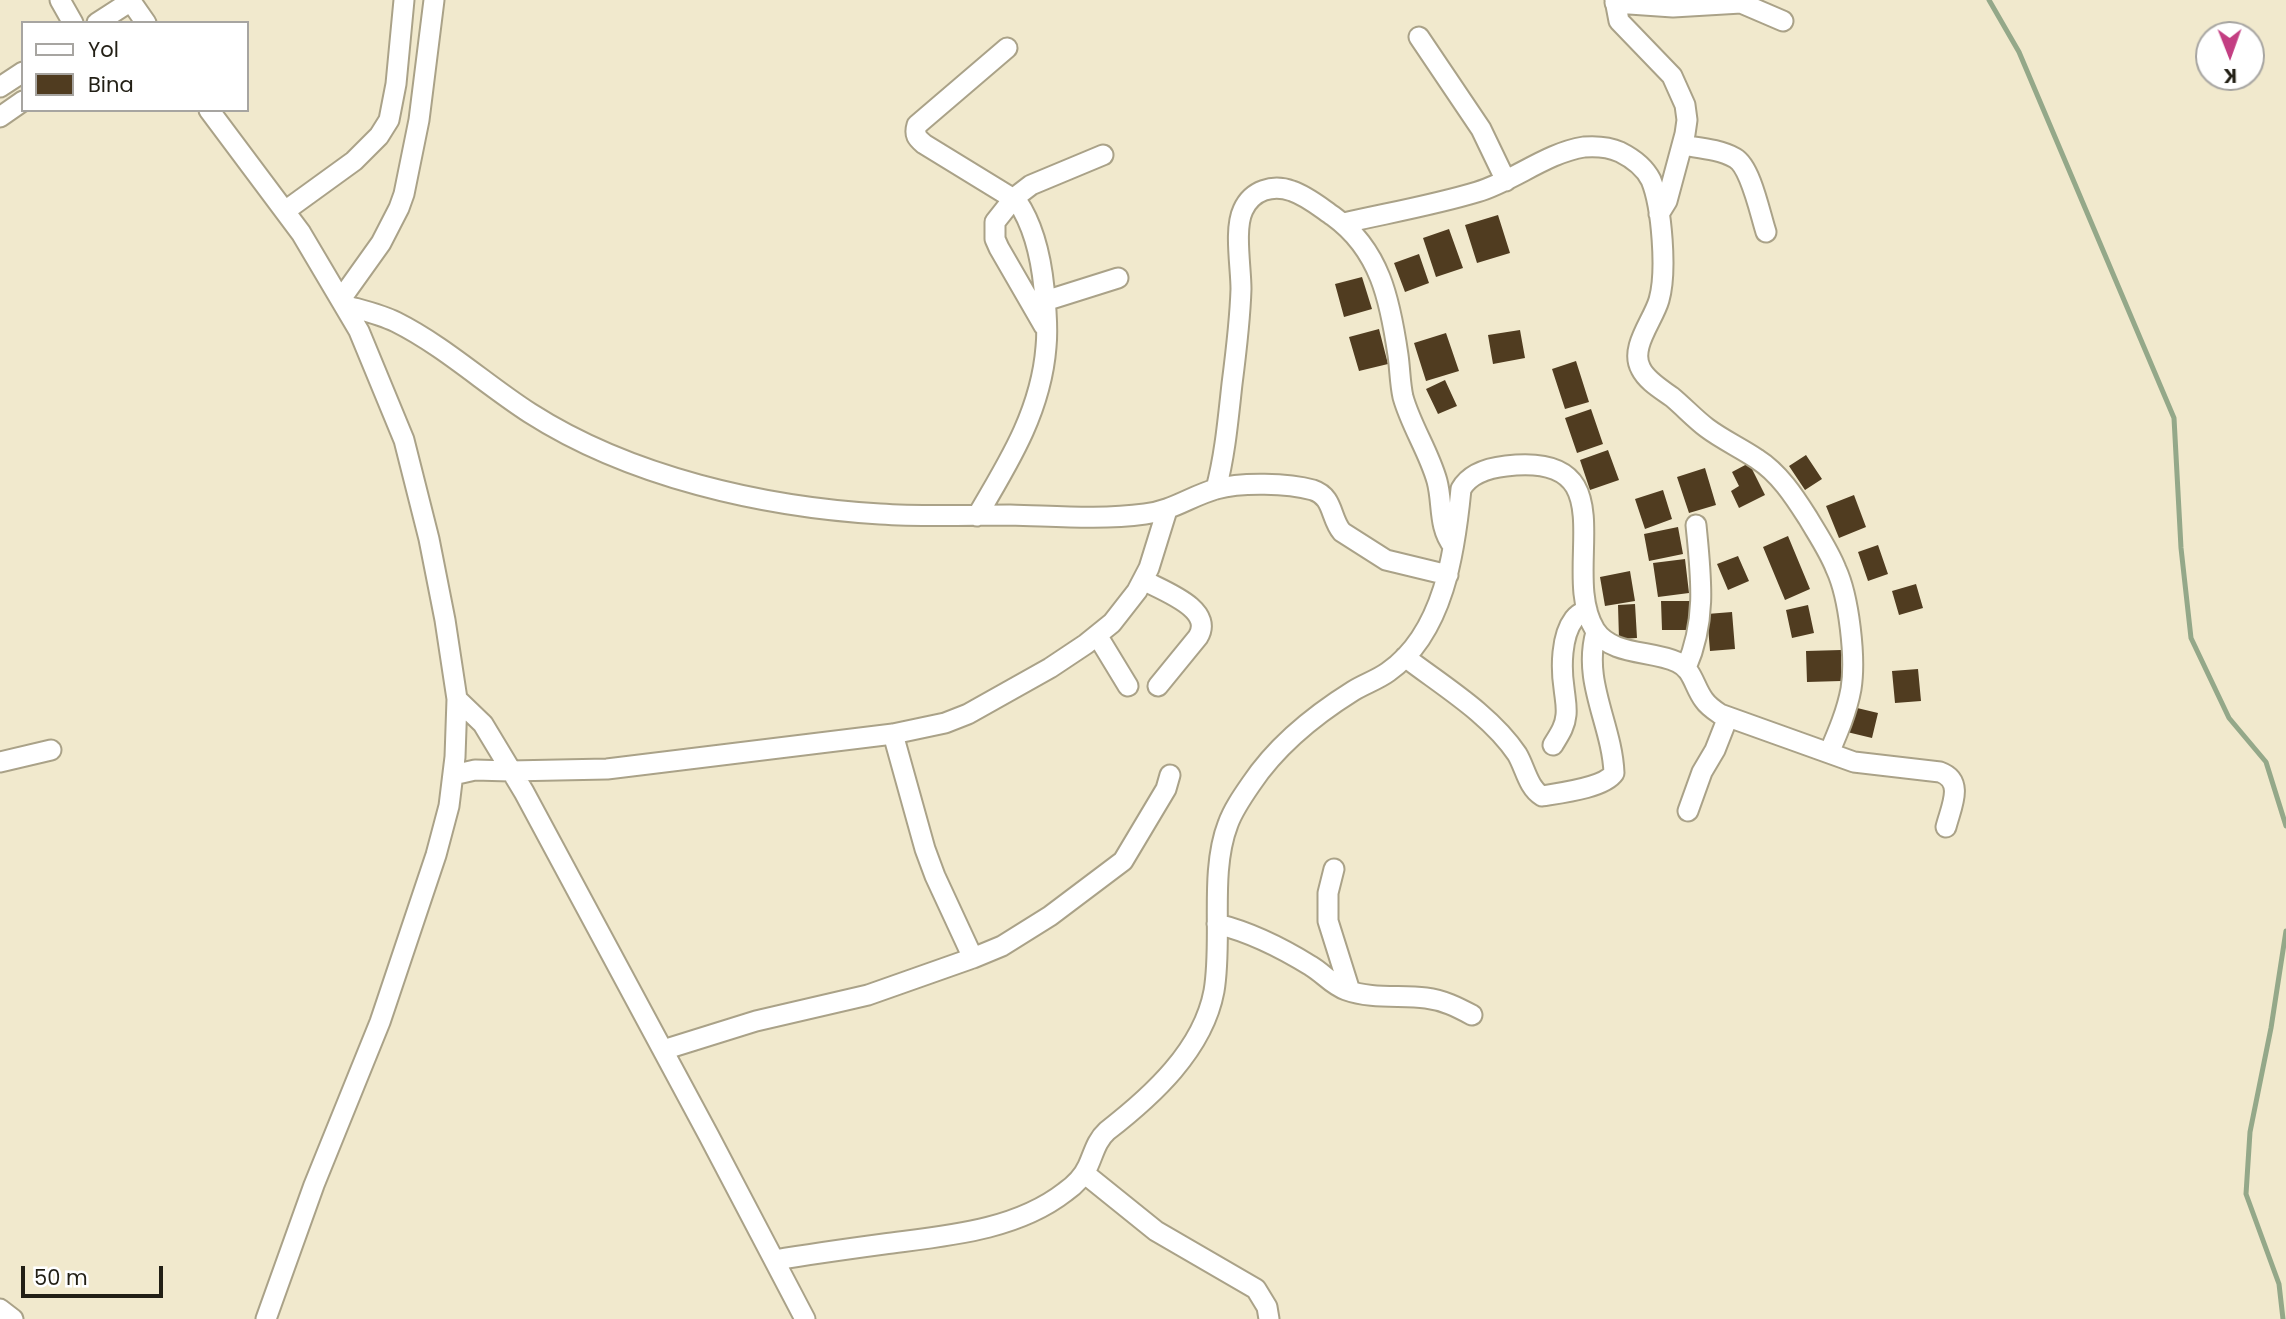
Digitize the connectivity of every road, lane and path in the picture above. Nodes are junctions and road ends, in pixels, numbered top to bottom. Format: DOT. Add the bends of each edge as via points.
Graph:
graph roads {
  1 [pos="60,0"];
  2 [pos="404,0"];
  3 [pos="434,0"];
  4 [pos="1615,1"];
  5 [pos="136,12"];
  6 [pos="72,21"];
  7 [pos="104,21"];
  8 [pos="1783,21"];
  9 [pos="1419,37"];
  10 [pos="1007,48"];
  11 [pos="21,73"];
  12 [pos="0,87"];
  13 [pos="21,102"];
  14 [pos="211,112"];
  15 [pos="0,117"];
  16 [pos="1682,145"];
  17 [pos="1103,155"];
  18 [pos="1507,181"];
  19 [pos="1014,198"];
  20 [pos="285,211"];
  21 [pos="1659,214"];
  22 [pos="1344,223"];
  23 [pos="1766,232"];
  24 [pos="1118,278"];
  25 [pos="1045,301"];
  26 [pos="343,302"];
  27 [pos="1046,330"];
  28 [pos="1216,489"];
  29 [pos="1167,510"];
  30 [pos="977,516"];
  31 [pos="1696,525"];
  32 [pos="1453,547"];
  33 [pos="1448,575"];
  34 [pos="1143,580"];
  35 [pos="1587,610"];
  36 [pos="1596,632"];
  37 [pos="1097,635"];
  38 [pos="1405,657"];
  39 [pos="1686,668"];
  40 [pos="1128,686"];
  41 [pos="1158,686"];
  42 [pos="457,699"];
  43 [pos="1728,717"];
  44 [pos="893,734"];
  45 [pos="1553,745"];
  46 [pos="51,750"];
  47 [pos="1829,753"];
  48 [pos="0,762"];
  49 [pos="510,771"];
  50 [pos="453,775"];
  51 [pos="1170,775"];
  52 [pos="1688,811"];
  53 [pos="1946,827"];
  54 [pos="1334,869"];
  55 [pos="1217,924"];
  56 [pos="973,958"];
  57 [pos="1350,991"];
  58 [pos="1472,1015"];
  59 [pos="663,1050"];
  60 [pos="1084,1173"];
  61 [pos="775,1260"];
  62 [pos="0,1309"];
  63 [pos="13,1319"];
  64 [pos="266,1319"];
  65 [pos="805,1319"];
  66 [pos="1269,1319"];
  1 -- 6 [label="street"];
  2 -- 20 [label="street" via="389,120 354,161"];
  3 -- 26 [label="street" via="404,194 381,243"];
  4 -- 8 [label="street" via="1673,7 1741,3"];
  4 -- 16 [label="street" via="1619,21 1661,63 1680,90 1687,120"];
  5 -- 7 [label="street"];
  9 -- 18 [label="street" via="1481,129"];
  10 -- 19 [label="street" via="915,131 924,144"];
  11 -- 12 [label="street"];
  13 -- 15 [label="street"];
  14 -- 20 [label="street"];
  16 -- 21 [label="street"];
  16 -- 23 [label="street" via="1722,152 1742,163"];
  17 -- 19 [label="street" via="1031,185"];
  18 -- 21 [label="street" via="1568,152 1604,147 1629,156 1650,178"];
  18 -- 22 [label="street"];
  19 -- 25 [label="street" via="1037,245"];
  19 -- 27 [label="street" via="995,222 995,239"];
  20 -- 26 [label="street"];
  21 -- 47 [label="street" via="1661,289 1637,352 1639,365 1707,428 1779,477 1838,571 1853,674"];
  22 -- 28 [label="street" via="1282,187 1260,192 1243,210 1238,329"];
  22 -- 32 [label="street" via="1363,242 1380,274 1405,402 1432,464 1442,526"];
  24 -- 25 [label="street"];
  25 -- 27 [label="street"];
  26 -- 30 [label="street" via="395,322 530,413 593,448 632,463 751,498 821,509"];
  26 -- 42 [label="street" via="404,440 432,552"];
  27 -- 30 [label="street" via="1043,374 1028,424"];
  28 -- 29 [label="street"];
  28 -- 33 [label="street" via="1271,485 1312,490 1326,498 1337,527 1375,553"];
  29 -- 30 [label="street" via="1086,517"];
  29 -- 34 [label="street"];
  31 -- 39 [label="street" via="1702,594 1697,640"];
  32 -- 33 [label="street"];
  32 -- 35 [label="street" via="1464,483 1490,469 1551,468 1572,482 1584,510"];
  33 -- 38 [label="street" via="1441,600"];
  34 -- 37 [label="street" via="1112,623"];
  34 -- 41 [label="street" via="1191,606 1203,629"];
  35 -- 36 [label="street"];
  35 -- 45 [label="street" via="1576,616 1568,632 1563,664 1566,718"];
  36 -- 38 [label="street" via="1593,672 1614,773 1583,788 1542,796 1513,748 1493,726"];
  36 -- 39 [label="street" via="1606,642 1664,657"];
  37 -- 40 [label="street"];
  37 -- 44 [label="street" via="1050,668 968,714"];
  38 -- 55 [label="street" via="1390,671 1332,704 1266,762 1237,805 1224,837"];
  39 -- 43 [label="street" via="1704,701"];
  42 -- 49 [label="street" via="483,724"];
  42 -- 50 [label="street"];
  43 -- 47 [label="street"];
  43 -- 52 [label="street"];
  44 -- 49 [label="street" via="607,769"];
  44 -- 56 [label="street" via="925,849"];
  46 -- 48 [label="street"];
  47 -- 53 [label="street" via="1873,766 1950,775 1954,794"];
  49 -- 50 [label="street"];
  49 -- 59 [label="street"];
  50 -- 64 [label="street" via="436,855 408,942"];
  51 -- 56 [label="street" via="1123,861 1050,916"];
  54 -- 57 [label="street" via="1328,920"];
  55 -- 57 [label="street" via="1264,940"];
  55 -- 60 [label="street" via="1213,992 1201,1028 1148,1097 1102,1136"];
  56 -- 59 [label="street" via="868,995 756,1021"];
  57 -- 58 [label="street" via="1428,999"];
  59 -- 61 [label="street"];
  60 -- 61 [label="street" via="1046,1204 992,1226"];
  60 -- 66 [label="street" via="1156,1231 1256,1289"];
  61 -- 65 [label="street"];
  62 -- 63 [label="street"];
}
